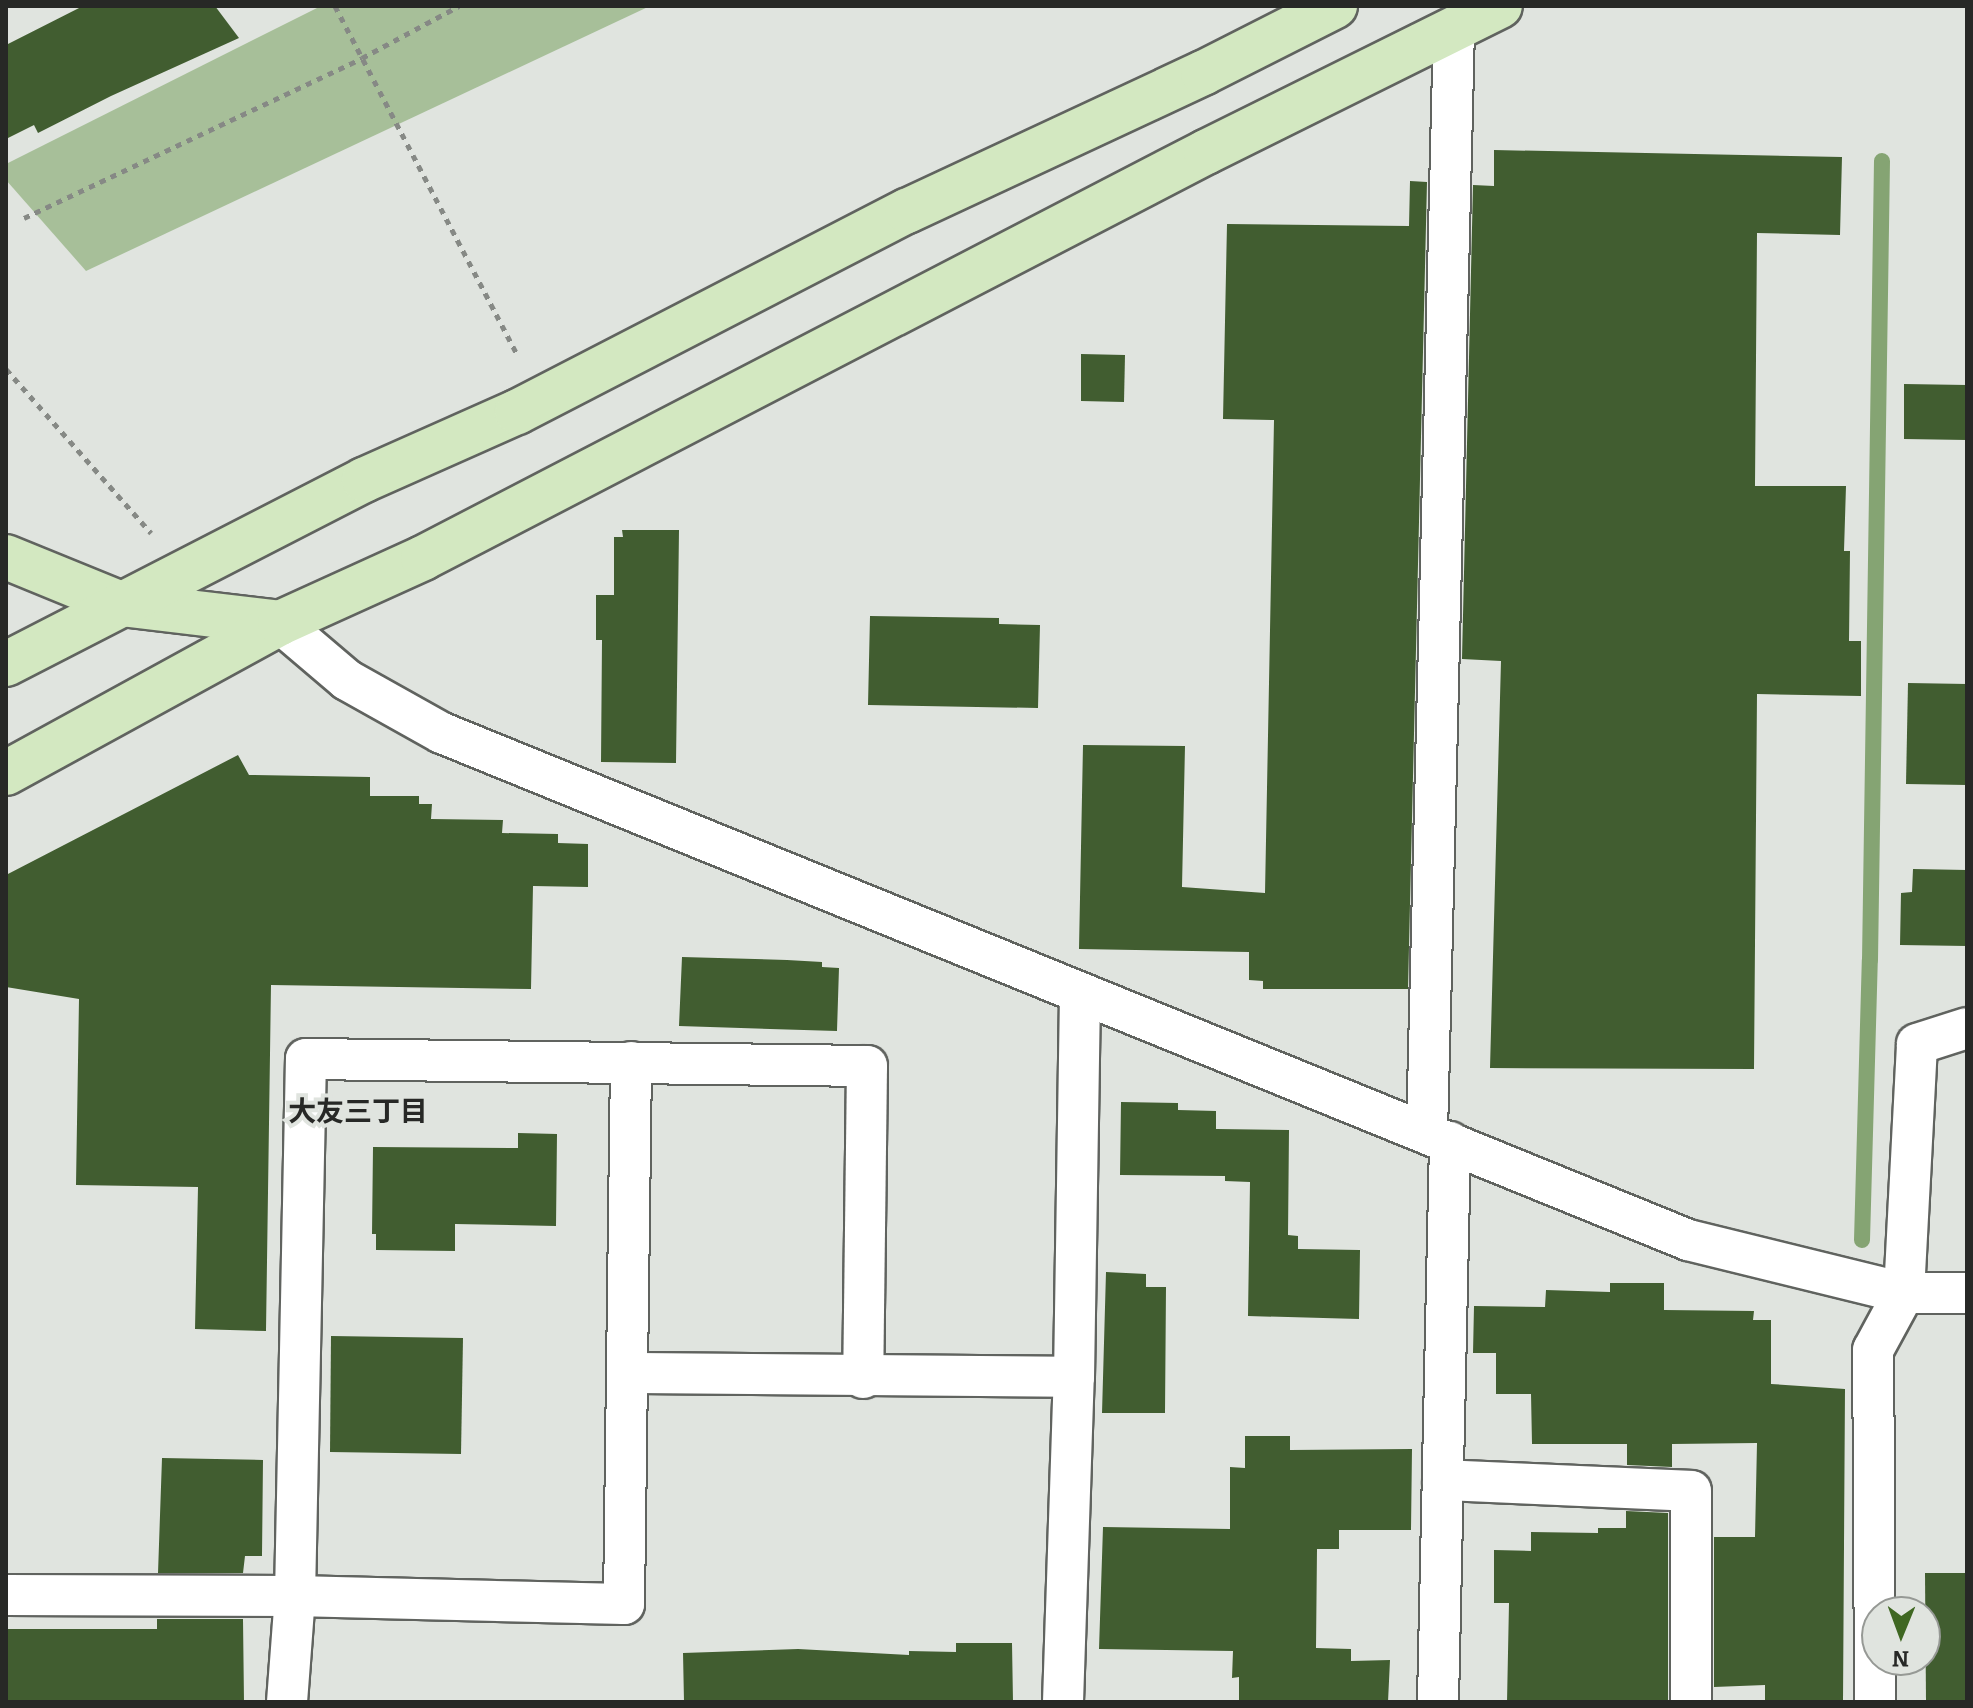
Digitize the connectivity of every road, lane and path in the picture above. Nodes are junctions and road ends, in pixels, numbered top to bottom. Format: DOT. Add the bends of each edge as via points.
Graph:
graph roads {
  1 [pos="335,6"];
  2 [pos="459,6"];
  3 [pos="1335,6"];
  4 [pos="1500,6"];
  5 [pos="1454,29"];
  6 [pos="362,58"];
  7 [pos="24,218"];
  8 [pos="6,369"];
  9 [pos="540,400"];
  10 [pos="6,557"];
  11 [pos="185,571"];
  12 [pos="121,604"];
  13 [pos="280,623"];
  14 [pos="6,664"];
  15 [pos="6,773"];
  16 [pos="1080,993"];
  17 [pos="1967,1028"];
  18 [pos="631,1062"];
  19 [pos="1439,1137"];
  20 [pos="1904,1293"];
  21 [pos="1967,1293"];
  22 [pos="629,1373"];
  23 [pos="1074,1377"];
  24 [pos="863,1378"];
  25 [pos="1443,1480"];
  26 [pos="6,1595"];
  27 [pos="295,1596"];
  28 [pos="287,1702"];
  29 [pos="1063,1702"];
  30 [pos="1438,1702"];
  31 [pos="1691,1702"];
  32 [pos="1875,1702"];
  1 -- 6 [label="path"];
  2 -- 6 [label="path"];
  3 -- 9 [label="street" via="907,211"];
  4 -- 5 [label="street"];
  5 -- 13 [label="street" via="423,558"];
  5 -- 19 [label="street"];
  6 -- 7 [label="path"];
  6 -- 9 [label="path"];
  8 -- 11 [label="path"];
  9 -- 11 [label="street" via="364,480"];
  10 -- 12 [label="street"];
  11 -- 12 [label="street"];
  12 -- 13 [label="street"];
  12 -- 14 [label="street"];
  13 -- 15 [label="street"];
  13 -- 16 [label="street" via="347,680 442,733"];
  16 -- 19 [label="street"];
  16 -- 23 [label="street"];
  17 -- 20 [label="street" via="1917,1044"];
  18 -- 22 [label="street"];
  18 -- 24 [label="street" via="867,1066"];
  18 -- 27 [label="street" via="306,1059"];
  19 -- 20 [label="street" via="1688,1240"];
  19 -- 25 [label="street"];
  20 -- 21 [label="street"];
  20 -- 32 [label="street" via="1873,1350"];
  22 -- 24 [label="street"];
  22 -- 27 [label="street" via="624,1604"];
  23 -- 24 [label="street"];
  23 -- 29 [label="street"];
  25 -- 30 [label="street"];
  25 -- 31 [label="street" via="1691,1491"];
  26 -- 27 [label="street"];
  27 -- 28 [label="street"];
}
